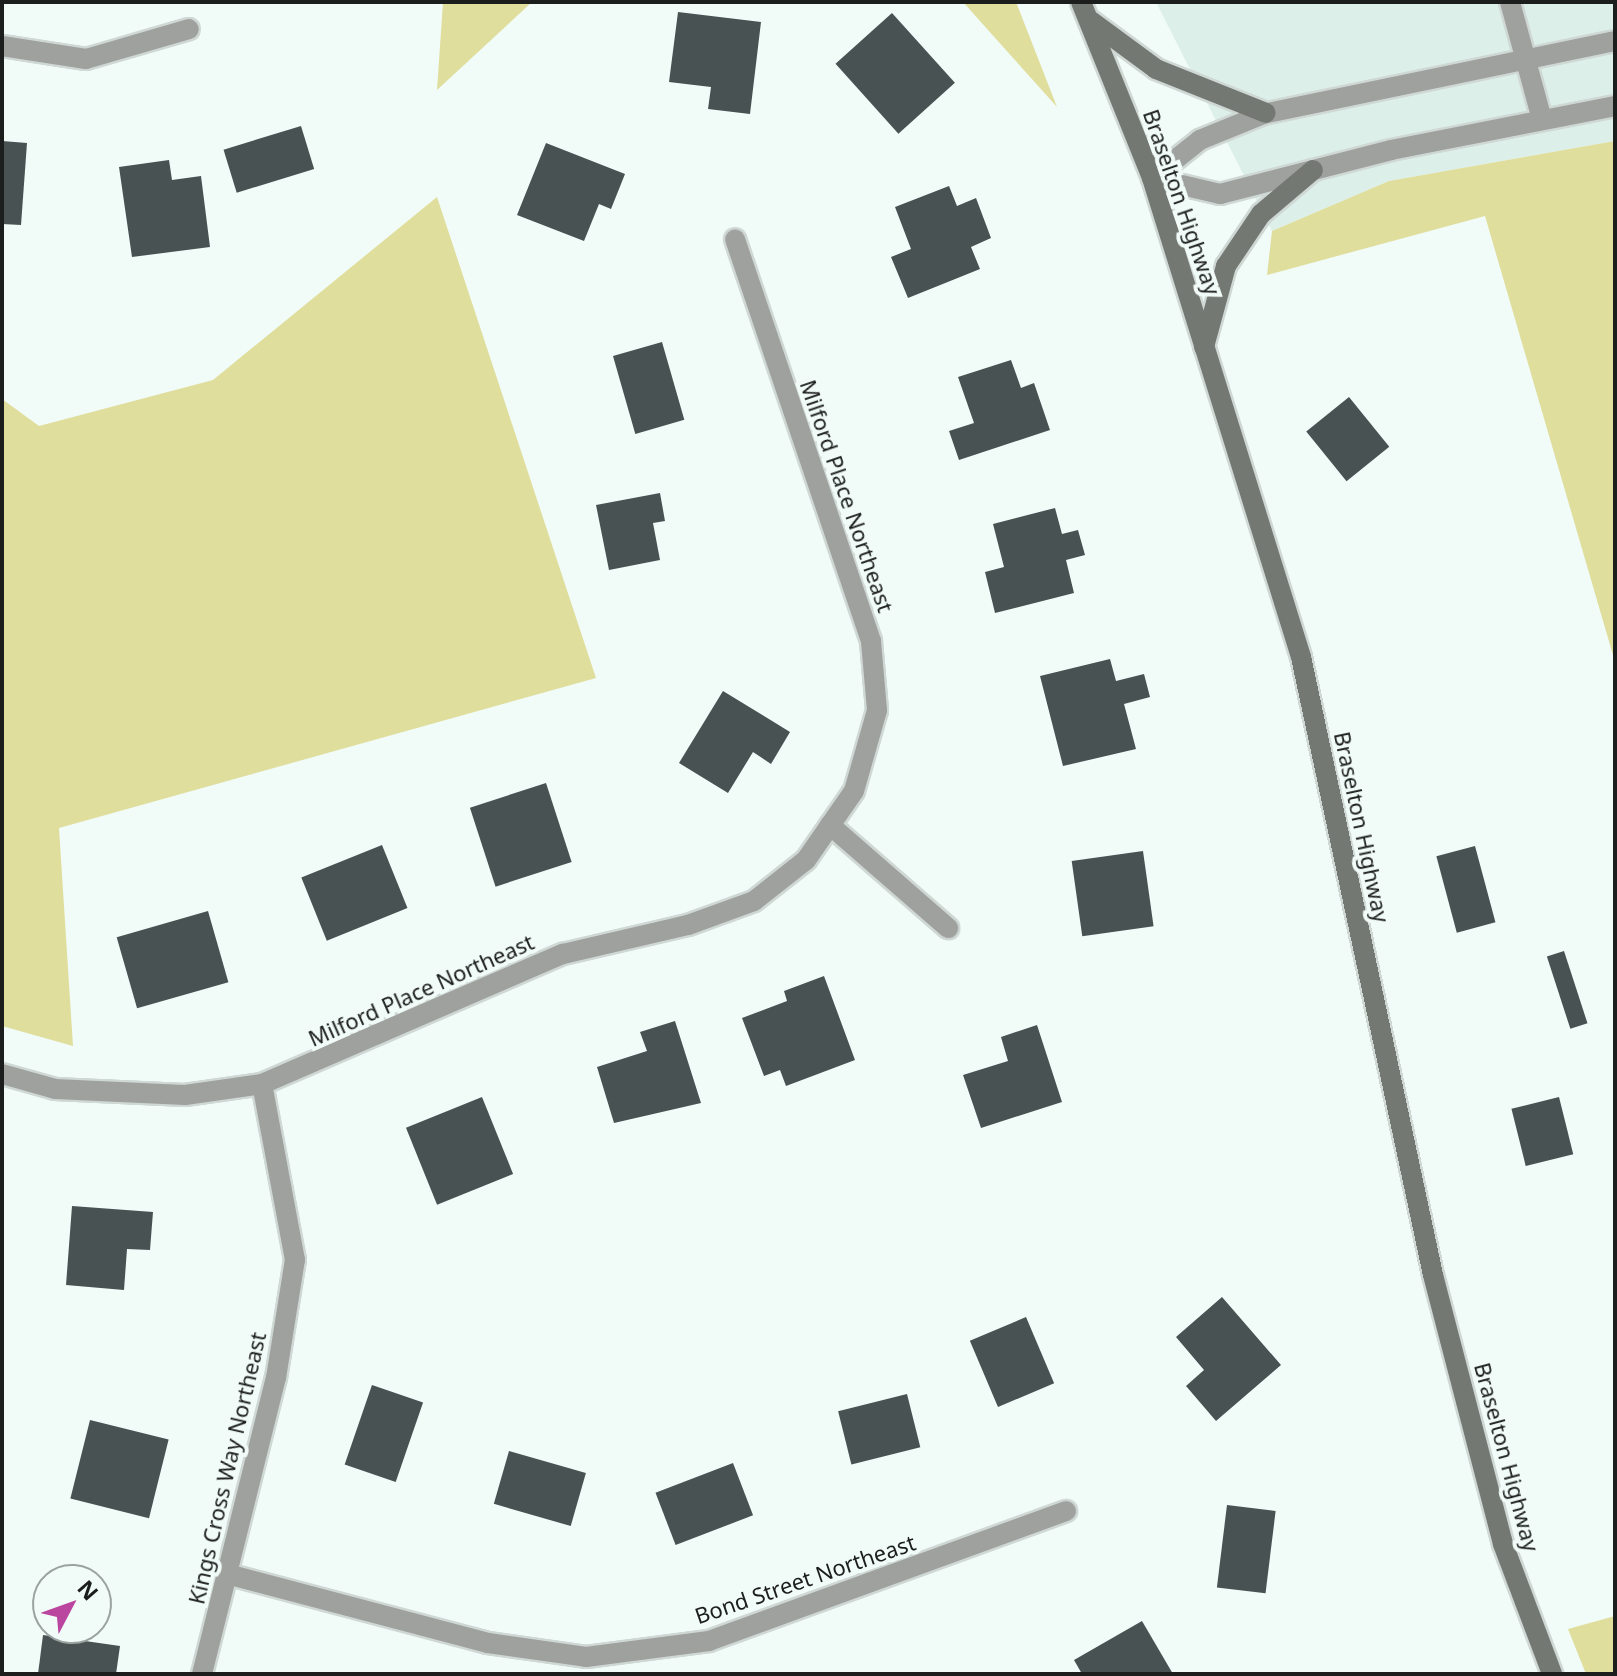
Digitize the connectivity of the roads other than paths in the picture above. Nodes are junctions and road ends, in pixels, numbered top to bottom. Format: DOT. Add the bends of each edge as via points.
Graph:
graph roads {
  1 [pos="1081,2"];
  2 [pos="1510,2"];
  3 [pos="1091,21"];
  4 [pos="189,29"];
  5 [pos="1615,41"];
  6 [pos="2,46"];
  7 [pos="1527,57"];
  8 [pos="1615,106"];
  9 [pos="1266,113"];
  10 [pos="1542,120"];
  11 [pos="1313,170"];
  12 [pos="1152,178"];
  13 [pos="735,239"];
  14 [pos="1204,347"];
  15 [pos="830,825"];
  16 [pos="948,928"];
  17 [pos="2,1074"];
  18 [pos="262,1084"];
  19 [pos="1066,1511"];
  20 [pos="227,1574"];
  21 [pos="202,1674"];
  22 [pos="1552,1674"];
  1 -- 3 [label="main road, Braselton Highway"];
  2 -- 7 [label="street"];
  3 -- 9 [label="main road" via="1156,69"];
  3 -- 12 [label="main road, Braselton Highway"];
  4 -- 6 [label="street" via="86,59"];
  5 -- 7 [label="street"];
  7 -- 9 [label="street"];
  7 -- 10 [label="street"];
  8 -- 10 [label="street"];
  9 -- 12 [label="street" via="1200,140"];
  10 -- 11 [label="street"];
  11 -- 12 [label="street" via="1220,194"];
  11 -- 14 [label="main road" via="1261,214 1226,266"];
  12 -- 14 [label="main road, Braselton Highway"];
  13 -- 15 [label="street, Milford Place Northeast" via="871,641 877,710 854,791"];
  14 -- 22 [label="main road, Braselton Highway" via="1301,657 1433,1275 1503,1544"];
  15 -- 16 [label="street"];
  15 -- 18 [label="street, Milford Place Northeast" via="806,860 754,901 688,925 549,959"];
  17 -- 18 [label="street, Milford Place Northeast" via="55,1089 185,1095"];
  18 -- 20 [label="street, Kings Cross Way Northeast" via="295,1260 276,1378"];
  19 -- 20 [label="street, Bond Street Northeast" via="709,1641 586,1657 488,1643"];
  20 -- 21 [label="street, Kings Cross Way Northeast"];
}
